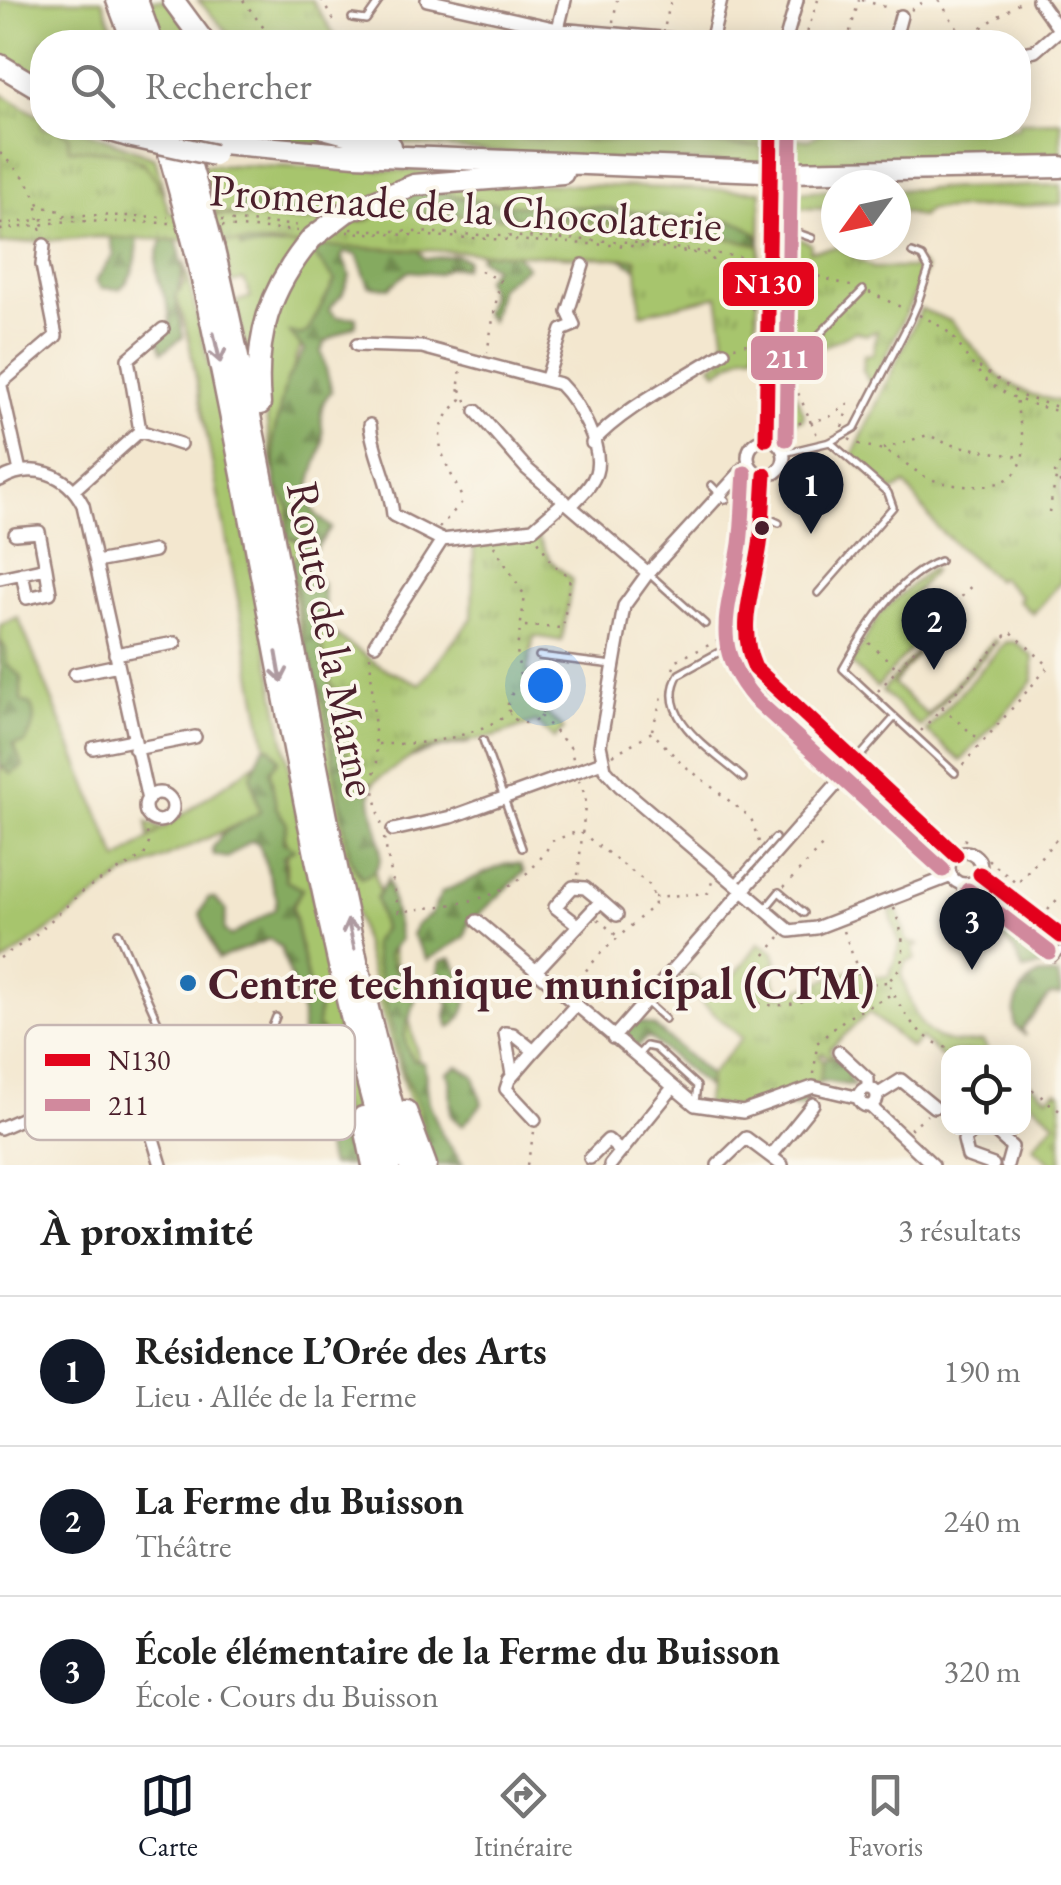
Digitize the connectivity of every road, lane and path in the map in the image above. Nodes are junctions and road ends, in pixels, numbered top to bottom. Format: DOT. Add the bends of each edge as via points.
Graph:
graph roads {
  1 [pos="108,0"];
  2 [pos="118,0"];
  3 [pos="136,0"];
  4 [pos="173,0"];
  5 [pos="242,0"];
  6 [pos="321,0"];
  7 [pos="380,0"];
  8 [pos="426,0"];
  9 [pos="565,0"];
  10 [pos="617,0"];
  11 [pos="670,0"];
  12 [pos="721,0"];
  13 [pos="797,0"];
  14 [pos="818,0"];
  15 [pos="861,0"];
  16 [pos="926,0"];
  17 [pos="939,0"];
  18 [pos="1024,0"];
  19 [pos="1038,0"];
  20 [pos="499,16"];
  21 [pos="901,16"];
  22 [pos="352,18"];
  23 [pos="335,22"];
  24 [pos="558,29"];
  25 [pos="127,30"];
  26 [pos="129,30"];
  27 [pos="147,30"];
  28 [pos="195,30"];
  29 [pos="265,30"];
  30 [pos="496,30"];
  31 [pos="571,30"];
  32 [pos="612,30"];
  33 [pos="664,30"];
  34 [pos="712,30"];
  35 [pos="788,30"];
  36 [pos="808,30"];
  37 [pos="851,30"];
  38 [pos="897,30"];
  39 [pos="958,30"];
  40 [pos="980,30"];
  41 [pos="1060,32"];
  42 [pos="1031,52"];
  43 [pos="0,66"];
  44 [pos="0,78"];
  45 [pos="30,83"];
  46 [pos="30,95"];
  47 [pos="166,140"];
  48 [pos="171,140"];
  49 [pos="181,140"];
  50 [pos="373,140"];
  51 [pos="775,140"];
  52 [pos="212,149"];
  53 [pos="0,153"];
  54 [pos="5,158"];
  55 [pos="446,158"];
  56 [pos="0,164"];
  57 [pos="1061,167"];
  58 [pos="563,173"];
  59 [pos="1061,178"];
  60 [pos="37,203"];
  61 [pos="189,203"];
  62 [pos="68,219"];
  63 [pos="217,220"];
  64 [pos="342,220"];
  65 [pos="40,223"];
  66 [pos="0,224"];
  67 [pos="187,224"];
  68 [pos="769,224"];
  69 [pos="218,226"];
  70 [pos="0,230"];
  71 [pos="312,232"];
  72 [pos="333,232"];
  73 [pos="812,238"];
  74 [pos="44,245"];
  75 [pos="205,252"];
  76 [pos="912,253"];
  77 [pos="710,254"];
  78 [pos="767,257"];
  79 [pos="583,265"];
  80 [pos="481,271"];
  81 [pos="818,275"];
  82 [pos="877,288"];
  83 [pos="863,290"];
  84 [pos="874,294"];
  85 [pos="758,317"];
  86 [pos="780,322"];
  87 [pos="162,329"];
  88 [pos="357,346"];
  89 [pos="768,348"];
  90 [pos="724,352"];
  91 [pos="462,359"];
  92 [pos="479,361"];
  93 [pos="547,378"];
  94 [pos="0,383"];
  95 [pos="458,385"];
  96 [pos="1016,395"];
  97 [pos="852,401"];
  98 [pos="847,408"];
  99 [pos="476,410"];
  100 [pos="1061,410"];
  101 [pos="810,420"];
  102 [pos="370,426"];
  103 [pos="777,427"];
  104 [pos="140,431"];
  105 [pos="842,432"];
  106 [pos="817,435"];
  107 [pos="766,439"];
  108 [pos="830,442"];
  109 [pos="592,443"];
  110 [pos="180,444"];
  111 [pos="881,449"];
  112 [pos="784,453"];
  113 [pos="1022,458"];
  114 [pos="1061,462"];
  115 [pos="749,463"];
  116 [pos="20,472"];
  117 [pos="765,475"];
  118 [pos="1056,478"];
  119 [pos="0,480"];
  120 [pos="1061,484"];
  121 [pos="74,490"];
  122 [pos="568,503"];
  123 [pos="268,510"];
  124 [pos="1049,512"];
  125 [pos="762,515"];
  126 [pos="779,523"];
  127 [pos="533,529"];
  128 [pos="15,534"];
  129 [pos="490,534"];
  130 [pos="438,537"];
  131 [pos="154,552"];
  132 [pos="940,561"];
  133 [pos="96,562"];
  134 [pos="46,568"];
  135 [pos="648,573"];
  136 [pos="22,574"];
  137 [pos="0,578"];
  138 [pos="973,584"];
  139 [pos="818,594"];
  140 [pos="705,624"];
  141 [pos="524,626"];
  142 [pos="862,636"];
  143 [pos="743,638"];
  144 [pos="175,643"];
  145 [pos="375,644"];
  146 [pos="539,656"];
  147 [pos="117,660"];
  148 [pos="613,666"];
  149 [pos="898,669"];
  150 [pos="75,674"];
  151 [pos="520,688"];
  152 [pos="872,699"];
  153 [pos="942,708"];
  154 [pos="510,714"];
  155 [pos="540,716"];
  156 [pos="894,718"];
  157 [pos="195,737"];
  158 [pos="916,738"];
  159 [pos="483,740"];
  160 [pos="982,742"];
  161 [pos="134,744"];
  162 [pos="376,744"];
  163 [pos="93,748"];
  164 [pos="602,762"];
  165 [pos="856,762"];
  166 [pos="573,765"];
  167 [pos="955,774"];
  168 [pos="576,776"];
  169 [pos="743,778"];
  170 [pos="504,798"];
  171 [pos="148,800"];
  172 [pos="148,816"];
  173 [pos="387,829"];
  174 [pos="580,830"];
  175 [pos="1061,834"];
  176 [pos="775,838"];
  177 [pos="964,839"];
  178 [pos="824,844"];
  179 [pos="522,848"];
  180 [pos="765,849"];
  181 [pos="956,855"];
  182 [pos="716,871"];
  183 [pos="980,874"];
  184 [pos="950,876"];
  185 [pos="577,887"];
  186 [pos="736,888"];
  187 [pos="779,892"];
  188 [pos="1061,895"];
  189 [pos="654,897"];
  190 [pos="601,900"];
  191 [pos="891,900"];
  192 [pos="1048,910"];
  193 [pos="590,912"];
  194 [pos="763,912"];
  195 [pos="804,913"];
  196 [pos="617,916"];
  197 [pos="839,919"];
  198 [pos="477,921"];
  199 [pos="578,925"];
  200 [pos="786,929"];
  201 [pos="118,932"];
  202 [pos="1061,936"];
  203 [pos="619,938"];
  204 [pos="1061,950"];
  205 [pos="0,958"];
  206 [pos="1053,958"];
  207 [pos="535,972"];
  208 [pos="860,973"];
  209 [pos="888,981"];
  210 [pos="662,983"];
  211 [pos="893,993"];
  212 [pos="564,996"];
  213 [pos="645,1001"];
  214 [pos="681,1001"];
  215 [pos="575,1006"];
  216 [pos="276,1017"];
  217 [pos="502,1017"];
  218 [pos="666,1020"];
  219 [pos="160,1025"];
  220 [pos="273,1025"];
  221 [pos="352,1025"];
  222 [pos="372,1029"];
  223 [pos="505,1033"];
  224 [pos="613,1038"];
  225 [pos="355,1039"];
  226 [pos="942,1045"];
  227 [pos="534,1052"];
  228 [pos="839,1052"];
  229 [pos="636,1058"];
  230 [pos="362,1070"];
  231 [pos="512,1075"];
  232 [pos="814,1087"];
  233 [pos="1031,1088"];
  234 [pos="671,1090"];
  235 [pos="869,1097"];
  236 [pos="1061,1100"];
  237 [pos="813,1104"];
  238 [pos="695,1105"];
  239 [pos="934,1106"];
  240 [pos="1056,1108"];
  241 [pos="743,1112"];
  242 [pos="1061,1112"];
  243 [pos="25,1119"];
  244 [pos="535,1120"];
  245 [pos="0,1128"];
  246 [pos="969,1135"];
  247 [pos="999,1135"];
  248 [pos="746,1138"];
  249 [pos="902,1138"];
  250 [pos="153,1140"];
  251 [pos="619,1150"];
  252 [pos="590,1158"];
  253 [pos="777,1161"];
  254 [pos="964,1161"];
  255 [pos="931,1164"];
  256 [pos="160,1165"];
  257 [pos="373,1165"];
  258 [pos="390,1165"];
  259 [pos="408,1165"];
  260 [pos="426,1165"];
  261 [pos="526,1165"];
  262 [pos="610,1165"];
  263 [pos="718,1165"];
  264 [pos="993,1165"];
  265 [pos="1007,1165"];
  1 -- 25 [label="highway"];
  2 -- 26 [label="highway"];
  3 -- 27 [label="highway"];
  4 -- 28 [label="highway"];
  5 -- 29 [label="path"];
  6 -- 23 [label="path"];
  7 -- 22 [label="lane" via="366,20"];
  8 -- 20 [label="street"];
  9 -- 24 [label="street"];
  10 -- 32 [label="path"];
  11 -- 33 [label="path"];
  12 -- 34 [label="street"];
  13 -- 35 [label="street"];
  14 -- 36 [label="path"];
  15 -- 21 [label="path"];
  15 -- 37 [label="path"];
  16 -- 21 [label="path"];
  17 -- 39 [label="path"];
  18 -- 40 [label="path"];
  19 -- 41 [label="street"];
  20 -- 24 [label="street"];
  20 -- 30 [label="path"];
  21 -- 38 [label="street"];
  24 -- 31 [label="street"];
  41 -- 42 [label="street"];
  43 -- 45 [label="highway"];
  44 -- 46 [label="highway"];
  47 -- 61 [label="highway, Route de la Marne"];
  48 -- 52 [label="highway"];
  49 -- 61 [label="highway, Route de la Marne"];
  50 -- 55 [label="highway"];
  51 -- 68 [label="street, bridge"];
  52 -- 55 [label="highway"];
  52 -- 58 [label="highway"];
  53 -- 54 [label="path"];
  54 -- 56 [label="path"];
  54 -- 60 [label="path"];
  55 -- 57 [label="highway" via="803,172"];
  58 -- 59 [label="highway" via="803,183"];
  58 -- 64 [label="highway" via="414,185"];
  60 -- 62 [label="path"];
  60 -- 65 [label="path"];
  61 -- 62 [label="path, Promenade de la Chocolaterie"];
  61 -- 75 [label="highway, Route de la Marne, bridge"];
  62 -- 65 [label="path, Promenade de la Chocolaterie"];
  62 -- 67 [label="path"];
  63 -- 71 [label="path, Promenade de la Chocolaterie"];
  64 -- 71 [label="highway, bridge"];
  64 -- 77 [label="path, Promenade de la Chocolaterie"];
  65 -- 66 [label="path, Promenade de la Chocolaterie"];
  65 -- 70 [label="path"];
  68 -- 73 [label="lane"];
  68 -- 78 [label="street"];
  69 -- 71 [label="path"];
  71 -- 123 [label="highway" via="276,290 260,334 260,402 272,484"];
  72 -- 77 [label="path"];
  74 -- 94 [label="street" via="56,336"];
  75 -- 123 [label="highway, Route de la Marne"];
  75 -- 221 [label="highway, Route de la Marne, one-way"];
  76 -- 105 [label="lane, bridge" via="929,270 917,306 866,414"];
  77 -- 78 [label="path, Promenade de la Chocolaterie"];
  77 -- 85 [label="path"];
  78 -- 81 [label="path, Promenade de la Chocolaterie"];
  78 -- 89 [label="street, bridge"];
  79 -- 93 [label="street" via="568,312 574,324 562,330"];
  80 -- 92 [label="path" via="500,280 488,352"];
  81 -- 83 [label="path, Promenade de la Chocolaterie"];
  81 -- 86 [label="path" via="798,293 794,314"];
  82 -- 84 [label="path"];
  83 -- 84 [label="path, Promenade de la Chocolaterie"];
  83 -- 89 [label="lane" via="810,344"];
  84 -- 96 [label="path, Promenade de la Chocolaterie" via="953,332 977,368"];
  87 -- 104 [label="street" via="128,359"];
  88 -- 91 [label="street" via="402,344"];
  89 -- 90 [label="path" via="742,343"];
  89 -- 101 [label="path"];
  89 -- 107 [label="street"];
  90 -- 109 [label="street" via="620,415"];
  91 -- 92 [label="street"];
  91 -- 95 [label="path"];
  92 -- 93 [label="street"];
  93 -- 109 [label="street" via="574,398"];
  94 -- 116 [label="street"];
  95 -- 99 [label="path" via="461,398"];
  95 -- 130 [label="path" via="461,399 443,418 438,438 463,501"];
  96 -- 100 [label="path, Promenade de la Chocolaterie"];
  96 -- 113 [label="path"];
  97 -- 98 [label="path"];
  98 -- 101 [label="path"];
  98 -- 105 [label="path"];
  99 -- 122 [label="street" via="526,470"];
  101 -- 103 [label="path"];
  101 -- 106 [label="path"];
  102 -- 130 [label="street" via="393,515"];
  104 -- 110 [label="street"];
  104 -- 121 [label="street"];
  105 -- 108 [label="lane"];
  105 -- 111 [label="path" via="862,448"];
  107 -- 112 [label="street"];
  107 -- 115 [label="street" via="751,446"];
  108 -- 112 [label="lane"];
  108 -- 139 [label="lane" via="888,493 893,507"];
  109 -- 122 [label="street" via="594,479"];
  111 -- 113 [label="path" via="928,435"];
  111 -- 113 [label="path" via="926,478 988,486 1006,482"];
  112 -- 117 [label="street" via="778,470"];
  114 -- 118 [label="path"];
  115 -- 117 [label="street"];
  115 -- 135 [label="street"];
  116 -- 119 [label="street"];
  116 -- 121 [label="street" via="44,472"];
  117 -- 125 [label="street"];
  118 -- 120 [label="path"];
  118 -- 124 [label="path"];
  121 -- 133 [label="street"];
  122 -- 127 [label="street"];
  122 -- 135 [label="street"];
  222 -- 123 [label="highway, Route de la Marne, one-way"];
  125 -- 126 [label="lane"];
  125 -- 143 [label="street"];
  127 -- 129 [label="street"];
  127 -- 141 [label="path" via="571,586 563,628"];
  128 -- 134 [label="street" via="38,532"];
  129 -- 130 [label="street"];
  129 -- 141 [label="path" via="499,561 522,586"];
  130 -- 145 [label="street"];
  131 -- 133 [label="street"];
  132 -- 142 [label="lane" via="914,577"];
  133 -- 147 [label="street"];
  134 -- 136 [label="street"];
  134 -- 136 [label="street" via="48,594 27,598"];
  135 -- 140 [label="lane"];
  135 -- 148 [label="street" via="624,606"];
  136 -- 137 [label="street"];
  138 -- 149 [label="path"];
  141 -- 151 [label="path" via="517,649"];
  142 -- 149 [label="path"];
  142 -- 152 [label="lane" via="843,670"];
  143 -- 165 [label="street" via="758,662"];
  143 -- 169 [label="lane" via="679,674 673,702 679,720"];
  144 -- 147 [label="street"];
  145 -- 162 [label="path" via="368,660"];
  146 -- 148 [label="lane"];
  147 -- 150 [label="street"];
  147 -- 161 [label="street"];
  148 -- 164 [label="street"];
  149 -- 152 [label="path"];
  151 -- 154 [label="path" via="509,698"];
  151 -- 155 [label="path" via="539,693"];
  152 -- 156 [label="lane"];
  153 -- 158 [label="path"];
  153 -- 160 [label="path"];
  153 -- 160 [label="path" via="1010,631 1049,666"];
  154 -- 155 [label="path" via="524,723"];
  154 -- 162 [label="path" via="459,738"];
  155 -- 166 [label="path" via="571,748"];
  156 -- 158 [label="lane"];
  156 -- 165 [label="lane"];
  157 -- 161 [label="street"];
  158 -- 167 [label="lane"];
  159 -- 170 [label="lane"];
  160 -- 167 [label="path"];
  161 -- 163 [label="street"];
  161 -- 171 [label="street"];
  162 -- 173 [label="path" via="372,782"];
  164 -- 170 [label="street"];
  164 -- 180 [label="path" via="652,732 751,818 755,840"];
  164 -- 182 [label="street"];
  165 -- 181 [label="street"];
  165 -- 186 [label="street"];
  168 -- 174 [label="path" via="586,797"];
  170 -- 173 [label="street" via="451,818"];
  170 -- 179 [label="lane"];
  171 -- 172 [label="street"];
  171 -- 172 [label="street" via="164,794 173,809 166,820"];
  172 -- 205 [label="path" via="144,856 77,896"];
  173 -- 174 [label="path" via="399,912 474,901 516,885 552,841"];
  174 -- 185 [label="path"];
  174 -- 189 [label="path" via="651,886"];
  175 -- 177 [label="path" via="1017,884"];
  176 -- 180 [label="lane"];
  178 -- 187 [label="path"];
  180 -- 186 [label="lane"];
  181 -- 183 [label="street" via="974,855"];
  181 -- 184 [label="street"];
  182 -- 186 [label="street"];
  182 -- 189 [label="path" via="708,893"];
  183 -- 184 [label="street" via="964,884"];
  183 -- 202 [label="street"];
  184 -- 191 [label="street"];
  185 -- 190 [label="street"];
  185 -- 199 [label="street" via="552,911"];
  186 -- 194 [label="street"];
  186 -- 210 [label="street"];
  187 -- 194 [label="lane"];
  187 -- 195 [label="lane"];
  188 -- 192 [label="path"];
  189 -- 203 [label="path" via="645,917"];
  190 -- 193 [label="street"];
  190 -- 196 [label="street"];
  191 -- 197 [label="street"];
  191 -- 209 [label="path" via="905,945"];
  193 -- 199 [label="street"];
  193 -- 203 [label="path"];
  194 -- 200 [label="street"];
  197 -- 200 [label="street" via="805,931"];
  197 -- 208 [label="path"];
  198 -- 207 [label="street"];
  199 -- 207 [label="street"];
  200 -- 208 [label="path" via="748,975 756,1003 810,998"];
  201 -- 219 [label="lane"];
  203 -- 212 [label="path"];
  204 -- 206 [label="lane"];
  207 -- 212 [label="street"];
  208 -- 209 [label="path" via="870,984"];
  209 -- 211 [label="path"];
  210 -- 213 [label="street"];
  210 -- 214 [label="lane"];
  211 -- 226 [label="path" via="916,1028"];
  211 -- 232 [label="path" via="816,1043"];
  212 -- 215 [label="street"];
  213 -- 218 [label="lane"];
  213 -- 224 [label="street"];
  215 -- 224 [label="street"];
  215 -- 227 [label="street"];
  216 -- 220 [label="lane"];
  217 -- 223 [label="street"];
  222 -- 259 [label="highway, Route de la Marne"];
  222 -- 260 [label="highway" via="390,1060"];
  223 -- 227 [label="street"];
  223 -- 231 [label="street"];
  224 -- 229 [label="street"];
  225 -- 230 [label="highway, Route de la Marne, one-way"];
  227 -- 231 [label="street"];
  228 -- 235 [label="street" via="868,1079"];
  229 -- 234 [label="street"];
  229 -- 238 [label="lane" via="646,1046 655,1048 697,1086"];
  230 -- 257 [label="highway"];
  230 -- 258 [label="highway, Route de la Marne"];
  231 -- 244 [label="street" via="509,1096"];
  232 -- 235 [label="street"];
  232 -- 241 [label="street"];
  233 -- 240 [label="path"];
  234 -- 238 [label="street"];
  234 -- 251 [label="street"];
  235 -- 239 [label="street" via="900,1080"];
  235 -- 249 [label="street"];
  236 -- 240 [label="path"];
  237 -- 253 [label="street"];
  238 -- 241 [label="street"];
  239 -- 249 [label="path"];
  240 -- 242 [label="path"];
  241 -- 248 [label="street"];
  243 -- 245 [label="street"];
  244 -- 261 [label="path"];
  246 -- 254 [label="street"];
  247 -- 265 [label="street" via="1012,1147"];
  248 -- 253 [label="street"];
  248 -- 263 [label="street"];
  249 -- 255 [label="street"];
  250 -- 256 [label="street"];
  251 -- 252 [label="street" via="608,1140"];
  251 -- 262 [label="street"];
  254 -- 264 [label="street"];
}
